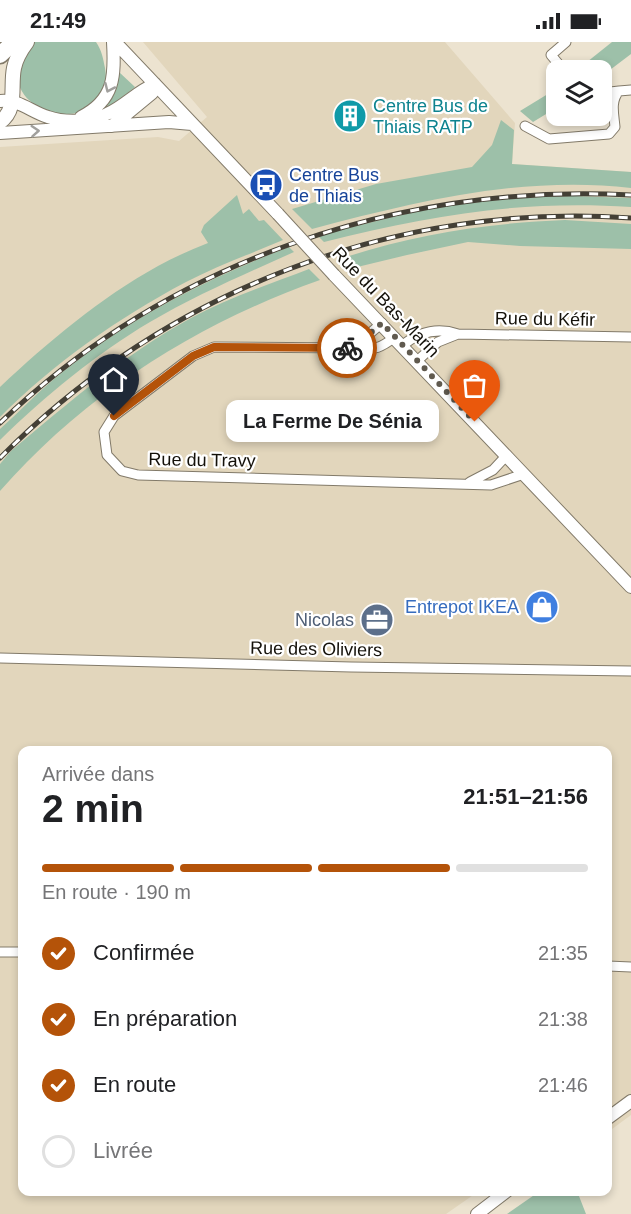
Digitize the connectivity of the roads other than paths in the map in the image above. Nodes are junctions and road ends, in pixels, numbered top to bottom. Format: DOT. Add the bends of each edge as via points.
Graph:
graph roads {
  1 [pos="14,42"];
  2 [pos="27,42"];
  3 [pos="114,42"];
  4 [pos="566,42"];
  5 [pos="0,55"];
  6 [pos="555,60"];
  7 [pos="155,84"];
  8 [pos="631,90"];
  9 [pos="612,92"];
  10 [pos="619,92"];
  11 [pos="6,101"];
  12 [pos="614,105"];
  13 [pos="76,120"];
  14 [pos="0,122"];
  15 [pos="192,124"];
  16 [pos="112,126"];
  17 [pos="525,126"];
  18 [pos="0,133"];
  19 [pos="382,323"];
  20 [pos="458,334"];
  21 [pos="631,337"];
  22 [pos="399,341"];
  23 [pos="358,348"];
  24 [pos="417,361"];
  25 [pos="507,456"];
  26 [pos="524,474"];
  27 [pos="468,483"];
  28 [pos="631,587"];
  29 [pos="0,658"];
  30 [pos="631,671"];
  31 [pos="0,952"];
  32 [pos="18,952"];
  33 [pos="612,966"];
  34 [pos="631,967"];
  35 [pos="631,1101"];
  36 [pos="612,1115"];
  37 [pos="500,1196"];
  38 [pos="478,1212"];
  1 -- 5 [label="highway"];
  2 -- 11 [label="main road" via="14,67"];
  3 -- 7 [label="main road, Rue du Bas-Marin"];
  3 -- 13 [label="main road, one-way" via="110,89 98,107"];
  4 -- 6 [label="street" via="551,55"];
  7 -- 13 [label="main road" via="106,115"];
  7 -- 15 [label="main road, Rue du Bas-Marin"];
  7 -- 16 [label="main road" via="152,93"];
  8 -- 10 [label="street"];
  9 -- 10 [label="street"];
  10 -- 12 [label="street" via="613,99"];
  11 -- 13 [label="main road" via="47,117"];
  11 -- 14 [label="main road" via="8,115"];
  12 -- 17 [label="street" via="615,129 609,134 549,139"];
  15 -- 16 [label="main road"];
  15 -- 19 [label="main road, Rue du Bas-Marin, bridge"];
  18 -- 16 [label="main road, one-way"];
  19 -- 22 [label="main road, Rue du Bas-Marin"];
  19 -- 23 [label="street"];
  20 -- 21 [label="street, Rue du Kéfir"];
  20 -- 22 [label="street, Rue du Kéfir" via="444,330 426,332"];
  20 -- 24 [label="street, Rue du Kéfir" via="438,342"];
  22 -- 23 [label="street, Rue du Travy" via="376,350"];
  22 -- 24 [label="main road, Rue du Bas-Marin"];
  23 -- 27 [label="street, Rue du Travy" via="214,347 193,356 114,416 104,432 107,455 122,471 138,475"];
  24 -- 25 [label="main road, Rue du Bas-Marin"];
  25 -- 26 [label="main road, Rue du Bas-Marin"];
  25 -- 27 [label="street, Rue du Travy" via="493,470"];
  26 -- 27 [label="street, Rue du Travy" via="491,485"];
  26 -- 28 [label="main road, Rue du Bas-Marin"];
  29 -- 30 [label="street, Rue des Oliviers"];
  31 -- 32 [label="street"];
  33 -- 34 [label="street"];
  35 -- 36 [label="main road"];
  37 -- 38 [label="main road"];
}
